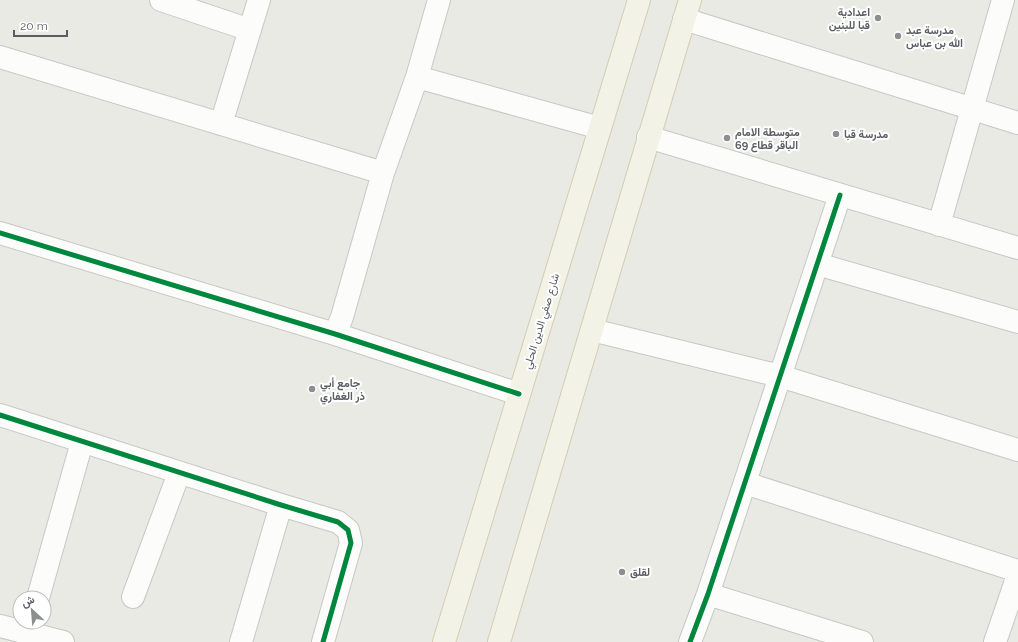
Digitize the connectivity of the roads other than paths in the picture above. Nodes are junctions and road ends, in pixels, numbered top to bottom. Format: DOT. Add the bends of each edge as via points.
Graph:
graph roads {
  1 [pos="161,0"];
  2 [pos="260,0"];
  3 [pos="438,0"];
  4 [pos="639,0"];
  5 [pos="1003,0"];
  6 [pos="1010,0"];
  7 [pos="1018,2"];
  8 [pos="687,10"];
  9 [pos="250,30"];
  10 [pos="0,57"];
  11 [pos="417,77"];
  12 [pos="972,108"];
  13 [pos="1018,123"];
  14 [pos="221,124"];
  15 [pos="600,128"];
  16 [pos="648,137"];
  17 [pos="383,173"];
  18 [pos="840,195"];
  19 [pos="939,225"];
  20 [pos="0,233"];
  21 [pos="1018,248"];
  22 [pos="817,264"];
  23 [pos="1018,322"];
  24 [pos="592,330"];
  25 [pos="336,334"];
  26 [pos="780,376"];
  27 [pos="519,394"];
  28 [pos="0,416"];
  29 [pos="82,442"];
  30 [pos="1018,450"];
  31 [pos="179,473"];
  32 [pos="745,484"];
  33 [pos="282,505"];
  34 [pos="1018,571"];
  35 [pos="1018,575"];
  36 [pos="40,590"];
  37 [pos="708,594"];
  38 [pos="133,598"];
  39 [pos="0,626"];
  40 [pos="12,627"];
  41 [pos="34,630"];
  42 [pos="63,642"];
  43 [pos="241,642"];
  44 [pos="323,642"];
  45 [pos="444,642"];
  46 [pos="499,642"];
  47 [pos="690,642"];
  48 [pos="862,642"];
  49 [pos="995,642"];
  1 -- 9 [label="street"];
  2 -- 9 [label="street"];
  3 -- 11 [label="street"];
  4 -- 15 [label="main road, شارع صفي الدين الحلي"];
  5 -- 12 [label="street"];
  6 -- 7 [label="street"];
  8 -- 12 [label="street"];
  8 -- 16 [label="main road"];
  9 -- 14 [label="street"];
  10 -- 14 [label="street"];
  11 -- 15 [label="street"];
  11 -- 17 [label="street"];
  12 -- 13 [label="street"];
  12 -- 19 [label="street"];
  14 -- 17 [label="street"];
  15 -- 27 [label="main road, شارع صفي الدين الحلي"];
  16 -- 18 [label="street"];
  16 -- 24 [label="main road"];
  17 -- 25 [label="street"];
  18 -- 19 [label="street"];
  18 -- 22 [label="street"];
  19 -- 21 [label="street"];
  20 -- 25 [label="street"];
  22 -- 23 [label="street"];
  22 -- 26 [label="street"];
  24 -- 26 [label="street"];
  24 -- 46 [label="main road"];
  25 -- 27 [label="street"];
  26 -- 30 [label="street"];
  26 -- 32 [label="street"];
  27 -- 45 [label="main road, شارع صفي الدين الحلي"];
  28 -- 29 [label="street"];
  29 -- 31 [label="street"];
  29 -- 36 [label="street"];
  31 -- 33 [label="street"];
  31 -- 38 [label="street"];
  32 -- 34 [label="street"];
  32 -- 37 [label="street"];
  33 -- 43 [label="street"];
  33 -- 44 [label="street" via="338,522 348,530 351,543"];
  35 -- 49 [label="street"];
  37 -- 47 [label="street"];
  37 -- 48 [label="street"];
  39 -- 40 [label="street"];
  41 -- 42 [label="street"];
}
